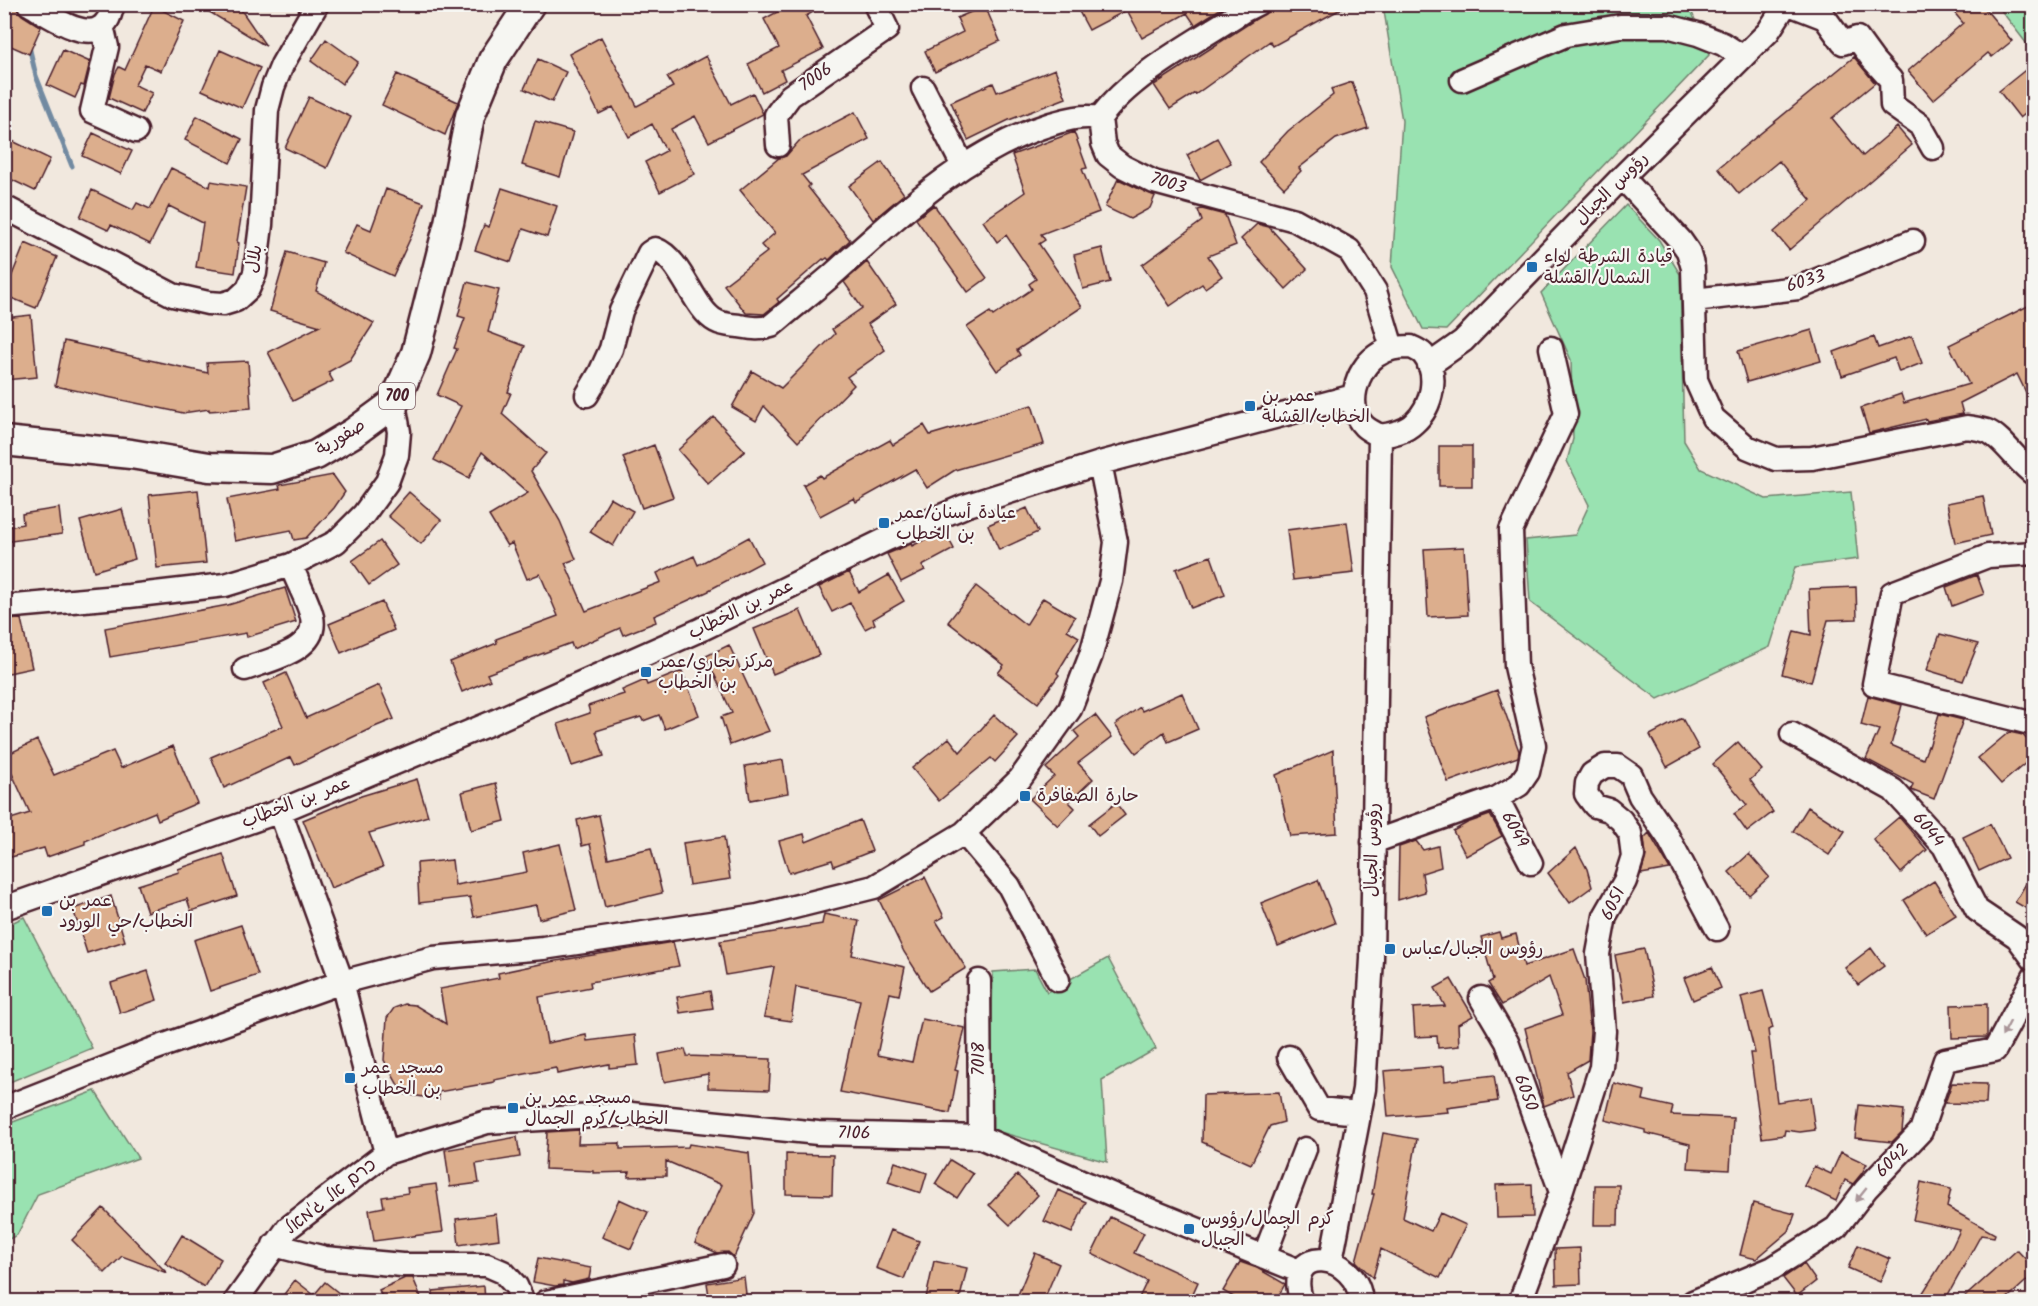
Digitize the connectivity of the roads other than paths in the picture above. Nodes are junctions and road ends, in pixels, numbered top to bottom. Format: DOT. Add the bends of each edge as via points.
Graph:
graph roads {
  1 [pos="29,4"];
  2 [pos="113,4"];
  3 [pos="317,4"];
  4 [pos="530,4"];
  5 [pos="875,4"];
  6 [pos="1257,4"];
  7 [pos="1788,4"];
  8 [pos="99,28"];
  9 [pos="1743,57"];
  10 [pos="1462,80"];
  11 [pos="923,88"];
  12 [pos="1100,118"];
  13 [pos="136,131"];
  14 [pos="778,146"];
  15 [pos="1933,148"];
  16 [pos="963,166"];
  17 [pos="1623,177"];
  18 [pos="4,207"];
  19 [pos="1913,241"];
  20 [pos="1694,300"];
  21 [pos="1392,348"];
  22 [pos="1551,348"];
  23 [pos="1429,365"];
  24 [pos="587,395"];
  25 [pos="1354,396"];
  26 [pos="394,403"];
  27 [pos="1380,436"];
  28 [pos="4,441"];
  29 [pos="1100,463"];
  30 [pos="2034,474"];
  31 [pos="2034,553"];
  32 [pos="291,566"];
  33 [pos="4,607"];
  34 [pos="245,669"];
  35 [pos="2034,724"];
  36 [pos="1792,734"];
  37 [pos="1497,798"];
  38 [pos="280,811"];
  39 [pos="964,833"];
  40 [pos="1373,842"];
  41 [pos="1532,863"];
  42 [pos="4,908"];
  43 [pos="1717,929"];
  44 [pos="2034,960"];
  45 [pos="2034,977"];
  46 [pos="1058,980"];
  47 [pos="979,981"];
  48 [pos="342,982"];
  49 [pos="1481,998"];
  50 [pos="1289,1057"];
  51 [pos="4,1108"];
  52 [pos="1359,1113"];
  53 [pos="980,1137"];
  54 [pos="1305,1149"];
  55 [pos="386,1153"];
  56 [pos="1561,1192"];
  57 [pos="274,1245"];
  58 [pos="1264,1257"];
  59 [pos="1331,1261"];
  60 [pos="723,1265"];
  61 [pos="1299,1271"];
  62 [pos="235,1302"];
  63 [pos="523,1302"];
  64 [pos="546,1302"];
  65 [pos="1302,1302"];
  66 [pos="1361,1302"];
  67 [pos="1520,1302"];
  68 [pos="1693,1302"];
  1 -- 8 [label="street" via="78,30 93,32"];
  2 -- 8 [label="street" via="106,24"];
  3 -- 18 [label="street, بلال" via="273,87 267,110 255,273 248,289 236,300 208,303 173,294"];
  4 -- 26 [label="main road, صفورية / 700" via="494,60 470,116 449,223 416,354"];
  5 -- 14 [label="street, 7006" via="887,29 790,96 776,115"];
  6 -- 12 [label="street" via="1143,76"];
  7 -- 9 [label="street, رؤوس الجبال" via="1768,33"];
  7 -- 15 [label="street" via="1825,18 1843,44 1857,38 1891,80 1892,105 1920,126"];
  8 -- 13 [label="street" via="107,47 92,111"];
  9 -- 10 [label="street" via="1723,44 1667,26 1620,26 1566,35"];
  9 -- 17 [label="street, رؤوس الجبال"];
  11 -- 16 [label="street"];
  12 -- 16 [label="street" via="1076,117 1044,127 1008,141"];
  12 -- 21 [label="street, 7003" via="1108,155 1122,166 1154,182 1295,220 1349,250 1375,291"];
  16 -- 24 [label="street" via="895,217 771,326 762,329 726,325 709,316 671,262 655,249 649,253 621,311 611,349"];
  17 -- 20 [label="street" via="1688,251"];
  17 -- 23 [label="street, رؤوس الجبال" via="1463,341"];
  19 -- 20 [label="street, 6033" via="1798,288"];
  20 -- 30 [label="street" via="1696,380 1713,418 1747,447 1776,459 1812,458 1967,427 1988,431"];
  21 -- 23 [label="street" via="1411,346"];
  21 -- 25 [label="street" via="1363,369"];
  22 -- 37 [label="street" via="1566,414 1511,530 1516,666 1534,745 1528,772 1519,785"];
  23 -- 27 [label="street" via="1431,395 1425,410 1414,424 1398,433"];
  25 -- 27 [label="street" via="1364,426"];
  25 -- 29 [label="street, عمر بن الخطاب"];
  26 -- 28 [label="main road, صفورية / 700" via="316,455 272,469 209,467 131,454"];
  26 -- 32 [label="street" via="399,432 397,455 387,482 364,514 336,542"];
  27 -- 40 [label="street, رؤوس الجبال"];
  29 -- 38 [label="street, عمر بن الخطاب" via="965,506 887,538 702,629"];
  29 -- 39 [label="street" via="1116,542 1111,581 1092,655 1070,709 1020,779"];
  31 -- 35 [label="street" via="1988,556 1892,593 1874,684"];
  32 -- 33 [label="street" via="225,585"];
  32 -- 34 [label="street" via="313,619 309,639 298,649"];
  36 -- 44 [label="street, 6044" via="1893,790 1944,846 1977,910 2017,937"];
  37 -- 40 [label="street"];
  37 -- 41 [label="street, 6049"];
  38 -- 42 [label="street, عمر بن الخطاب"];
  38 -- 48 [label="street"];
  39 -- 46 [label="street" via="1009,886"];
  39 -- 48 [label="street" via="874,886 758,916 543,948 432,958"];
  40 -- 52 [label="street, رؤوس الجبال" via="1372,959"];
  43 -- 56 [label="street, 6051" via="1631,776 1618,766 1605,766 1592,774 1586,794 1595,806 1622,820 1630,833 1633,856 1625,881 1605,916 1598,954 1604,1031 1601,1067"];
  45 -- 68 [label="street, 6042, one-way" via="1995,1050 1945,1060 1921,1131 1866,1188 1836,1228 1773,1268"];
  47 -- 53 [label="street, 7018"];
  48 -- 51 [label="street"];
  48 -- 55 [label="street"];
  49 -- 56 [label="street, 6050" via="1507,1042"];
  50 -- 52 [label="street" via="1319,1108"];
  52 -- 59 [label="street, رؤوس الجبال"];
  53 -- 55 [label="street, 7106" via="818,1133 631,1114 487,1122"];
  53 -- 58 [label="street, 7106"];
  54 -- 58 [label="street"];
  55 -- 57 [label="street, כרם אל ג'מאל" via="288,1228"];
  56 -- 67 [label="street, 6051"];
  57 -- 62 [label="street, כרם אל ג'מאל"];
  57 -- 63 [label="street" via="325,1258 487,1265 502,1272 516,1286"];
  58 -- 61 [label="street, 7106"];
  59 -- 61 [label="street" via="1309,1262"];
  59 -- 66 [label="street" via="1348,1272"];
  60 -- 64 [label="street"];
  61 -- 65 [label="street"];
}
